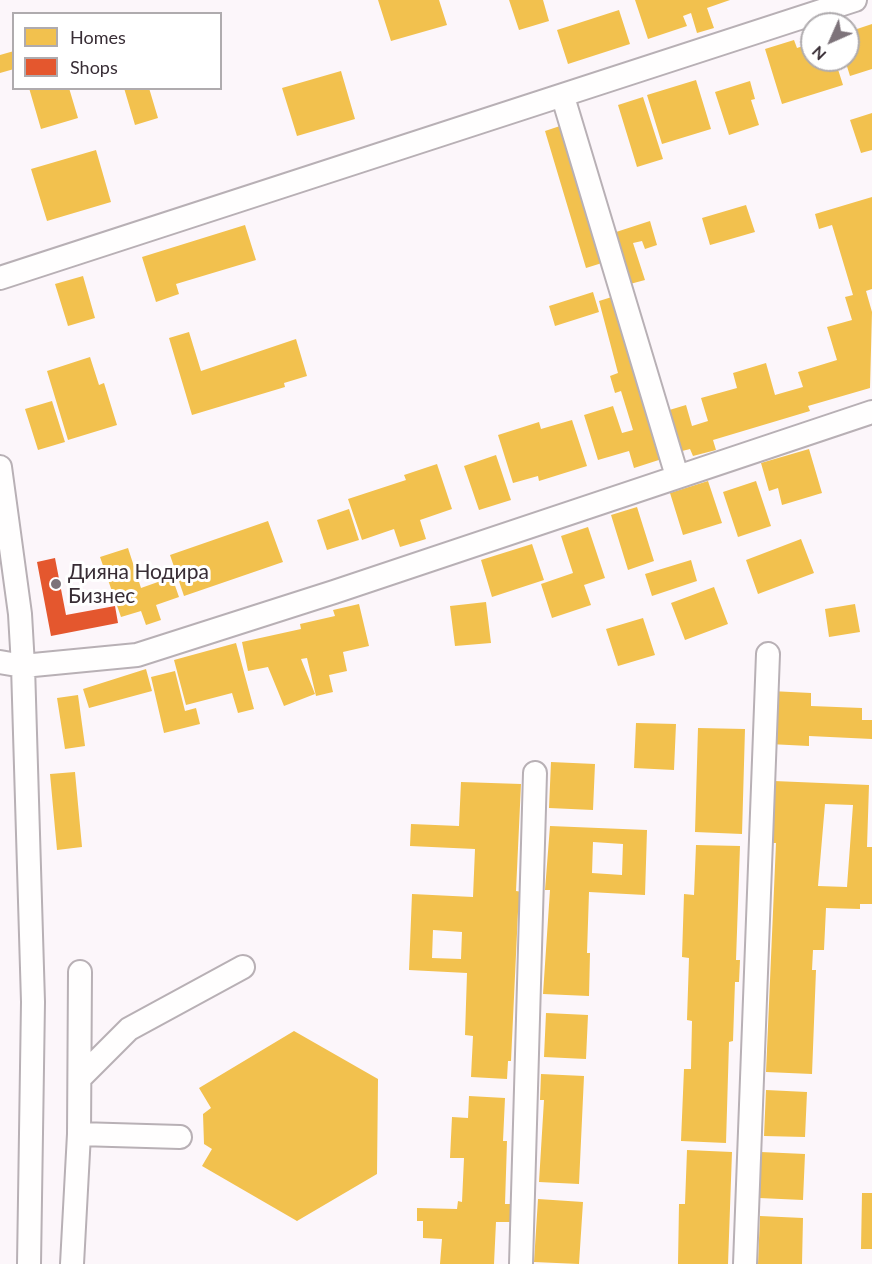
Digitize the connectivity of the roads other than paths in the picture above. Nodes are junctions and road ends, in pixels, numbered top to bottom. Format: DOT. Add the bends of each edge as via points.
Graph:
graph roads {
  1 [pos="855,0"];
  2 [pos="563,97"];
  3 [pos="0,278"];
  4 [pos="872,412"];
  5 [pos="0,467"];
  6 [pos="676,476"];
  7 [pos="0,595"];
  8 [pos="20,614"];
  9 [pos="768,654"];
  10 [pos="0,662"];
  11 [pos="23,666"];
  12 [pos="536,773"];
  13 [pos="243,967"];
  14 [pos="80,972"];
  15 [pos="80,1078"];
  16 [pos="79,1134"];
  17 [pos="180,1137"];
  18 [pos="29,1264"];
  19 [pos="72,1264"];
  20 [pos="521,1264"];
  21 [pos="745,1264"];
  1 -- 2 [label="street"];
  2 -- 3 [label="street"];
  2 -- 6 [label="street"];
  4 -- 6 [label="street"];
  5 -- 8 [label="street"];
  6 -- 11 [label="street" via="137,655"];
  7 -- 8 [label="street"];
  8 -- 11 [label="street"];
  9 -- 21 [label="street"];
  10 -- 11 [label="street"];
  11 -- 18 [label="street" via="33,1002"];
  12 -- 20 [label="street"];
  13 -- 15 [label="street" via="129,1029"];
  14 -- 15 [label="street"];
  15 -- 16 [label="street"];
  16 -- 17 [label="street"];
  16 -- 19 [label="street"];
}
